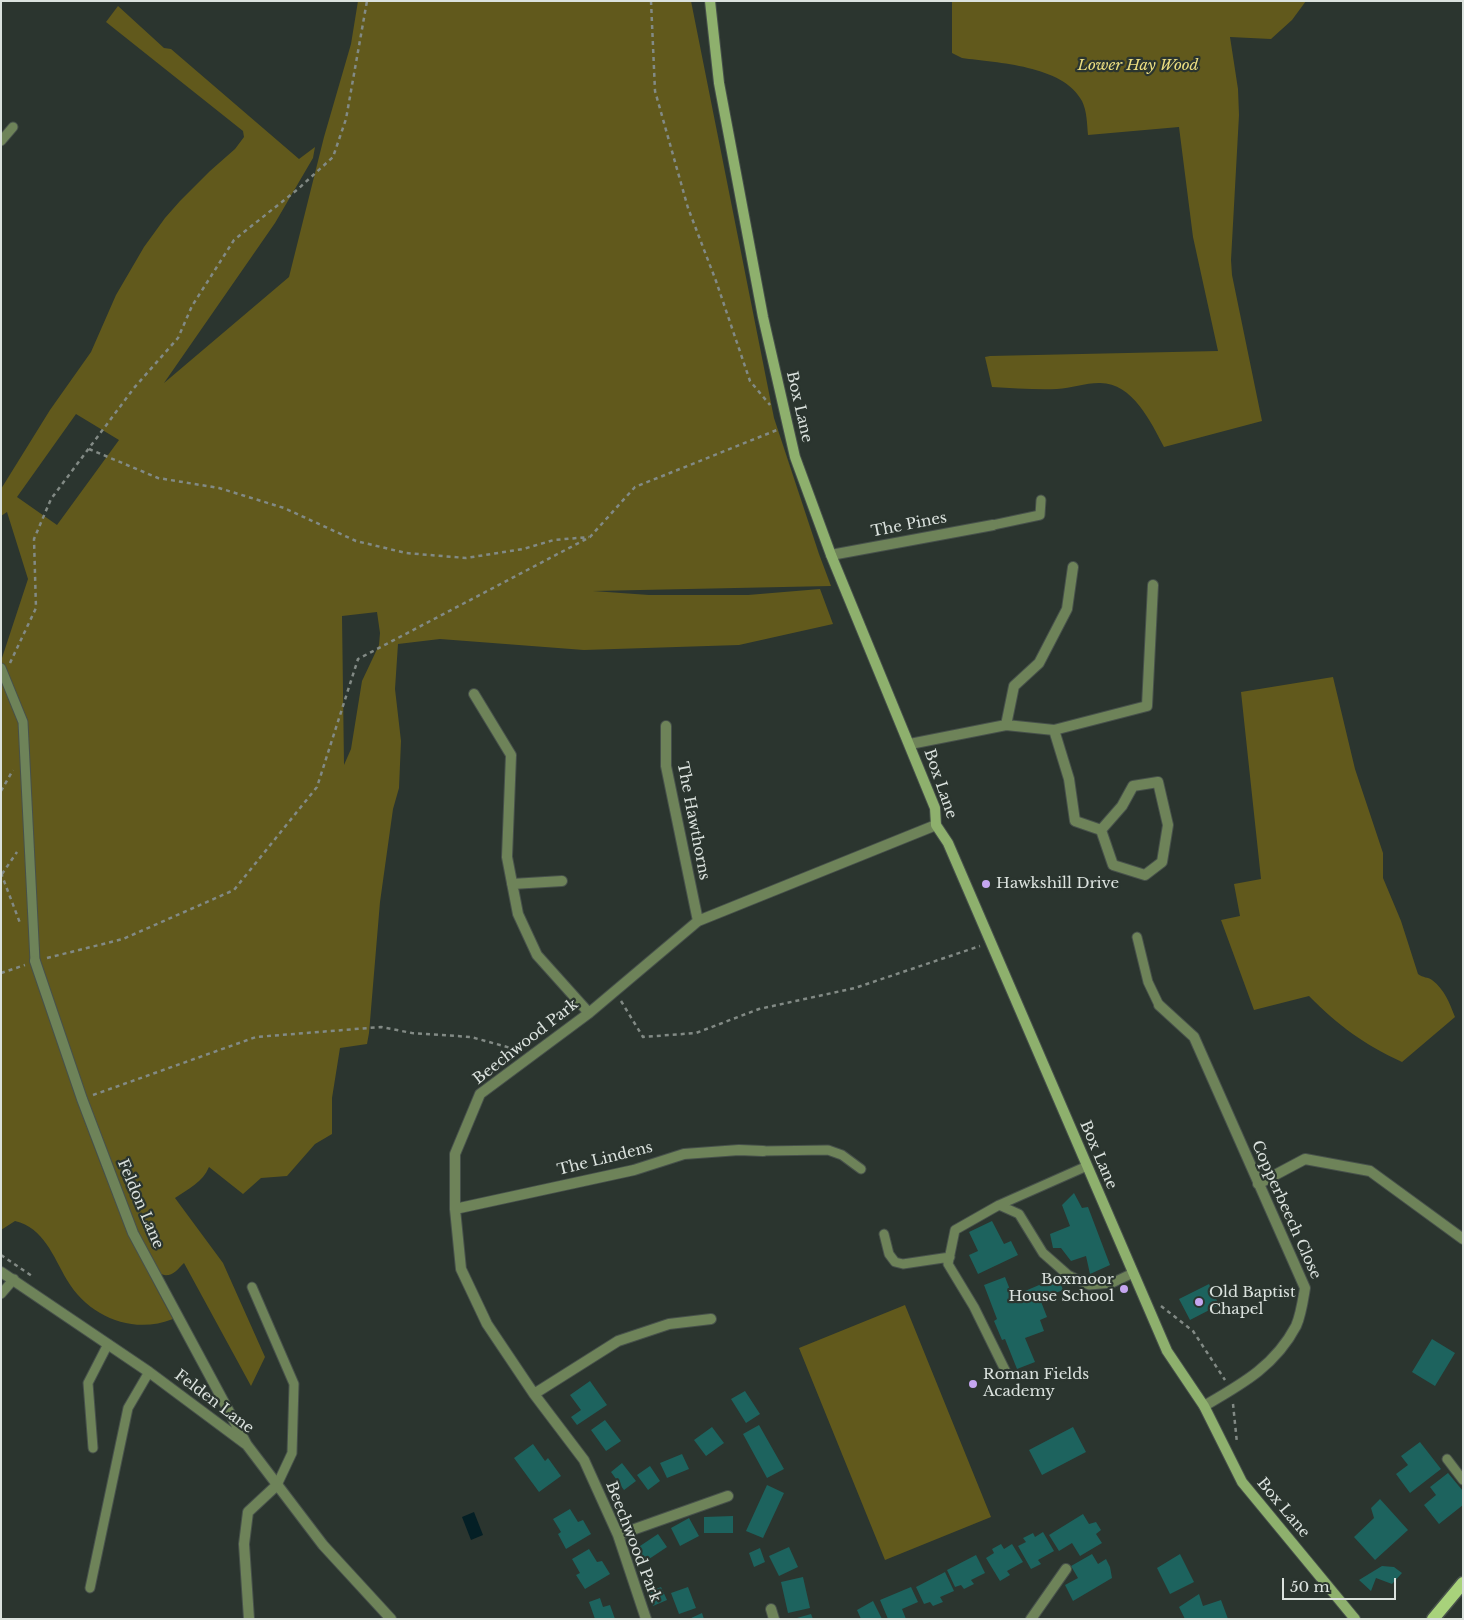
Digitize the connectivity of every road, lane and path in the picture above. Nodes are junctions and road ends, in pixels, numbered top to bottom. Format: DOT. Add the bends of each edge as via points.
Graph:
graph roads {
  1 [pos="367,1"];
  2 [pos="650,1"];
  3 [pos="710,1"];
  4 [pos="14,127"];
  5 [pos="1,141"];
  6 [pos="787,426"];
  7 [pos="89,449"];
  8 [pos="1041,500"];
  9 [pos="993,525"];
  10 [pos="590,537"];
  11 [pos="831,555"];
  12 [pos="1073,566"];
  13 [pos="1153,585"];
  14 [pos="3,673"];
  15 [pos="474,694"];
  16 [pos="1006,725"];
  17 [pos="666,726"];
  18 [pos="1054,730"];
  19 [pos="910,744"];
  20 [pos="936,824"];
  21 [pos="1101,830"];
  22 [pos="28,834"];
  23 [pos="2,875"];
  24 [pos="562,881"];
  25 [pos="512,884"];
  26 [pos="698,921"];
  27 [pos="22,927"];
  28 [pos="1137,937"];
  29 [pos="991,942"];
  30 [pos="35,961"];
  31 [pos="1,973"];
  32 [pos="615,990"];
  33 [pos="1159,1005"];
  34 [pos="589,1012"];
  35 [pos="534,1054"];
  36 [pos="82,1099"];
  37 [pos="763,1152"];
  38 [pos="1087,1166"];
  39 [pos="861,1169"];
  40 [pos="1258,1184"];
  41 [pos="999,1204"];
  42 [pos="455,1209"];
  43 [pos="884,1234"];
  44 [pos="1463,1238"];
  45 [pos="950,1257"];
  46 [pos="1,1272"];
  47 [pos="1133,1273"];
  48 [pos="14,1279"];
  49 [pos="252,1287"];
  50 [pos="1139,1288"];
  51 [pos="1,1294"];
  52 [pos="711,1319"];
  53 [pos="108,1344"];
  54 [pos="149,1372"];
  55 [pos="1006,1372"];
  56 [pos="1231,1390"];
  57 [pos="534,1394"];
  58 [pos="1204,1406"];
  59 [pos="247,1445"];
  60 [pos="1238,1445"];
  61 [pos="93,1448"];
  62 [pos="1447,1459"];
  63 [pos="1463,1480"];
  64 [pos="277,1485"];
  65 [pos="728,1496"];
  66 [pos="618,1534"];
  67 [pos="1066,1569"];
  68 [pos="1463,1583"];
  69 [pos="90,1588"];
  70 [pos="250,1619"];
  71 [pos="391,1619"];
  72 [pos="646,1619"];
  73 [pos="1031,1619"];
  74 [pos="1355,1619"];
  75 [pos="1433,1619"];
  1 -- 7 [label="path" via="346,120 334,157 234,240 192,306 178,338 134,388"];
  2 -- 6 [label="path" via="655,91 688,208 750,381"];
  3 -- 6 [label="main road, Box Lane" via="721,93 763,318"];
  4 -- 5 [label="lane"];
  6 -- 10 [label="path" via="635,487"];
  6 -- 11 [label="main road, Box Lane"];
  7 -- 10 [label="path" via="158,478 219,488 284,508 356,541 406,553 466,558 523,549 554,540"];
  7 -- 14 [label="path" via="51,499 34,539 36,608"];
  8 -- 9 [label="lane" via="1040,515"];
  9 -- 11 [label="street, The Pines"];
  10 -- 30 [label="path" via="358,659 317,788 234,890 123,939"];
  11 -- 19 [label="main road, Box Lane"];
  12 -- 16 [label="street" via="1067,609 1039,663 1014,686"];
  13 -- 18 [label="street" via="1147,706"];
  14 -- 22 [label="lane" via="23,722"];
  15 -- 25 [label="street" via="511,755 507,857"];
  16 -- 18 [label="street"];
  16 -- 19 [label="street"];
  17 -- 26 [label="street, The Hawthorns" via="666,766"];
  18 -- 21 [label="street" via="1068,779 1075,821"];
  19 -- 20 [label="main road, Box Lane" via="935,808"];
  20 -- 26 [label="street, Beechwood Park"];
  20 -- 29 [label="main road, Box Lane" via="948,843"];
  21 -- 21 [label="street" via="1113,865 1145,875 1162,862 1168,825 1158,782 1133,786 1122,806"];
  22 -- 23 [label="path"];
  22 -- 30 [label="lane"];
  23 -- 27 [label="path"];
  24 -- 25 [label="street"];
  25 -- 34 [label="street" via="518,914 537,955"];
  26 -- 32 [label="street, Beechwood Park"];
  28 -- 33 [label="lane" via="1148,982"];
  29 -- 32 [label="path" via="855,988 759,1009 696,1033 643,1036"];
  29 -- 38 [label="main road, Box Lane"];
  30 -- 31 [label="path"];
  30 -- 36 [label="street, Feldon Lane"];
  32 -- 34 [label="street, Beechwood Park"];
  33 -- 40 [label="street, Copperbeech Close" via="1194,1038"];
  34 -- 35 [label="street, Beechwood Park"];
  35 -- 36 [label="path" via="470,1037 381,1027 256,1037"];
  35 -- 42 [label="street, Beechwood Park" via="480,1094 455,1154"];
  36 -- 59 [label="street, Feldon Lane" via="133,1233"];
  37 -- 39 [label="lane" via="828,1150 842,1155"];
  37 -- 42 [label="street, The Lindens" via="739,1150 684,1154 634,1170"];
  38 -- 41 [label="lane"];
  38 -- 47 [label="main road, Box Lane"];
  40 -- 44 [label="street" via="1305,1159 1370,1170"];
  40 -- 56 [label="street, Copperbeech Close" via="1305,1288 1297,1324 1280,1352 1259,1372"];
  41 -- 45 [label="lane" via="955,1230"];
  41 -- 47 [label="lane" via="1019,1214 1042,1253 1068,1275 1089,1285 1112,1283"];
  42 -- 57 [label="street, Beechwood Park" via="461,1269 487,1324"];
  43 -- 45 [label="lane" via="889,1254 895,1262 903,1264"];
  45 -- 55 [label="lane" via="948,1264 974,1307"];
  46 -- 48 [label="street, Felden Lane"];
  47 -- 50 [label="main road, Box Lane"];
  48 -- 51 [label="lane"];
  48 -- 53 [label="street, Felden Lane"];
  49 -- 64 [label="lane" via="294,1384 292,1453"];
  50 -- 56 [label="path" via="1193,1330"];
  50 -- 58 [label="main road, Box Lane" via="1166,1351"];
  52 -- 57 [label="street" via="669,1324 618,1341"];
  53 -- 54 [label="street, Felden Lane"];
  53 -- 61 [label="lane" via="88,1383"];
  54 -- 59 [label="street, Felden Lane"];
  54 -- 69 [label="lane" via="128,1408"];
  56 -- 58 [label="street, Copperbeech Close"];
  56 -- 60 [label="path"];
  57 -- 66 [label="street, Beechwood Park" via="584,1460"];
  58 -- 74 [label="main road, Box Lane" via="1242,1482"];
  59 -- 64 [label="street, Felden Lane"];
  62 -- 63 [label="lane"];
  64 -- 70 [label="street" via="248,1512 244,1544"];
  64 -- 71 [label="street, Felden Lane" via="324,1545"];
  65 -- 66 [label="street"];
  66 -- 72 [label="street, Beechwood Park"];
  67 -- 73 [label="street"];
  68 -- 75 [label="main road"];
}
